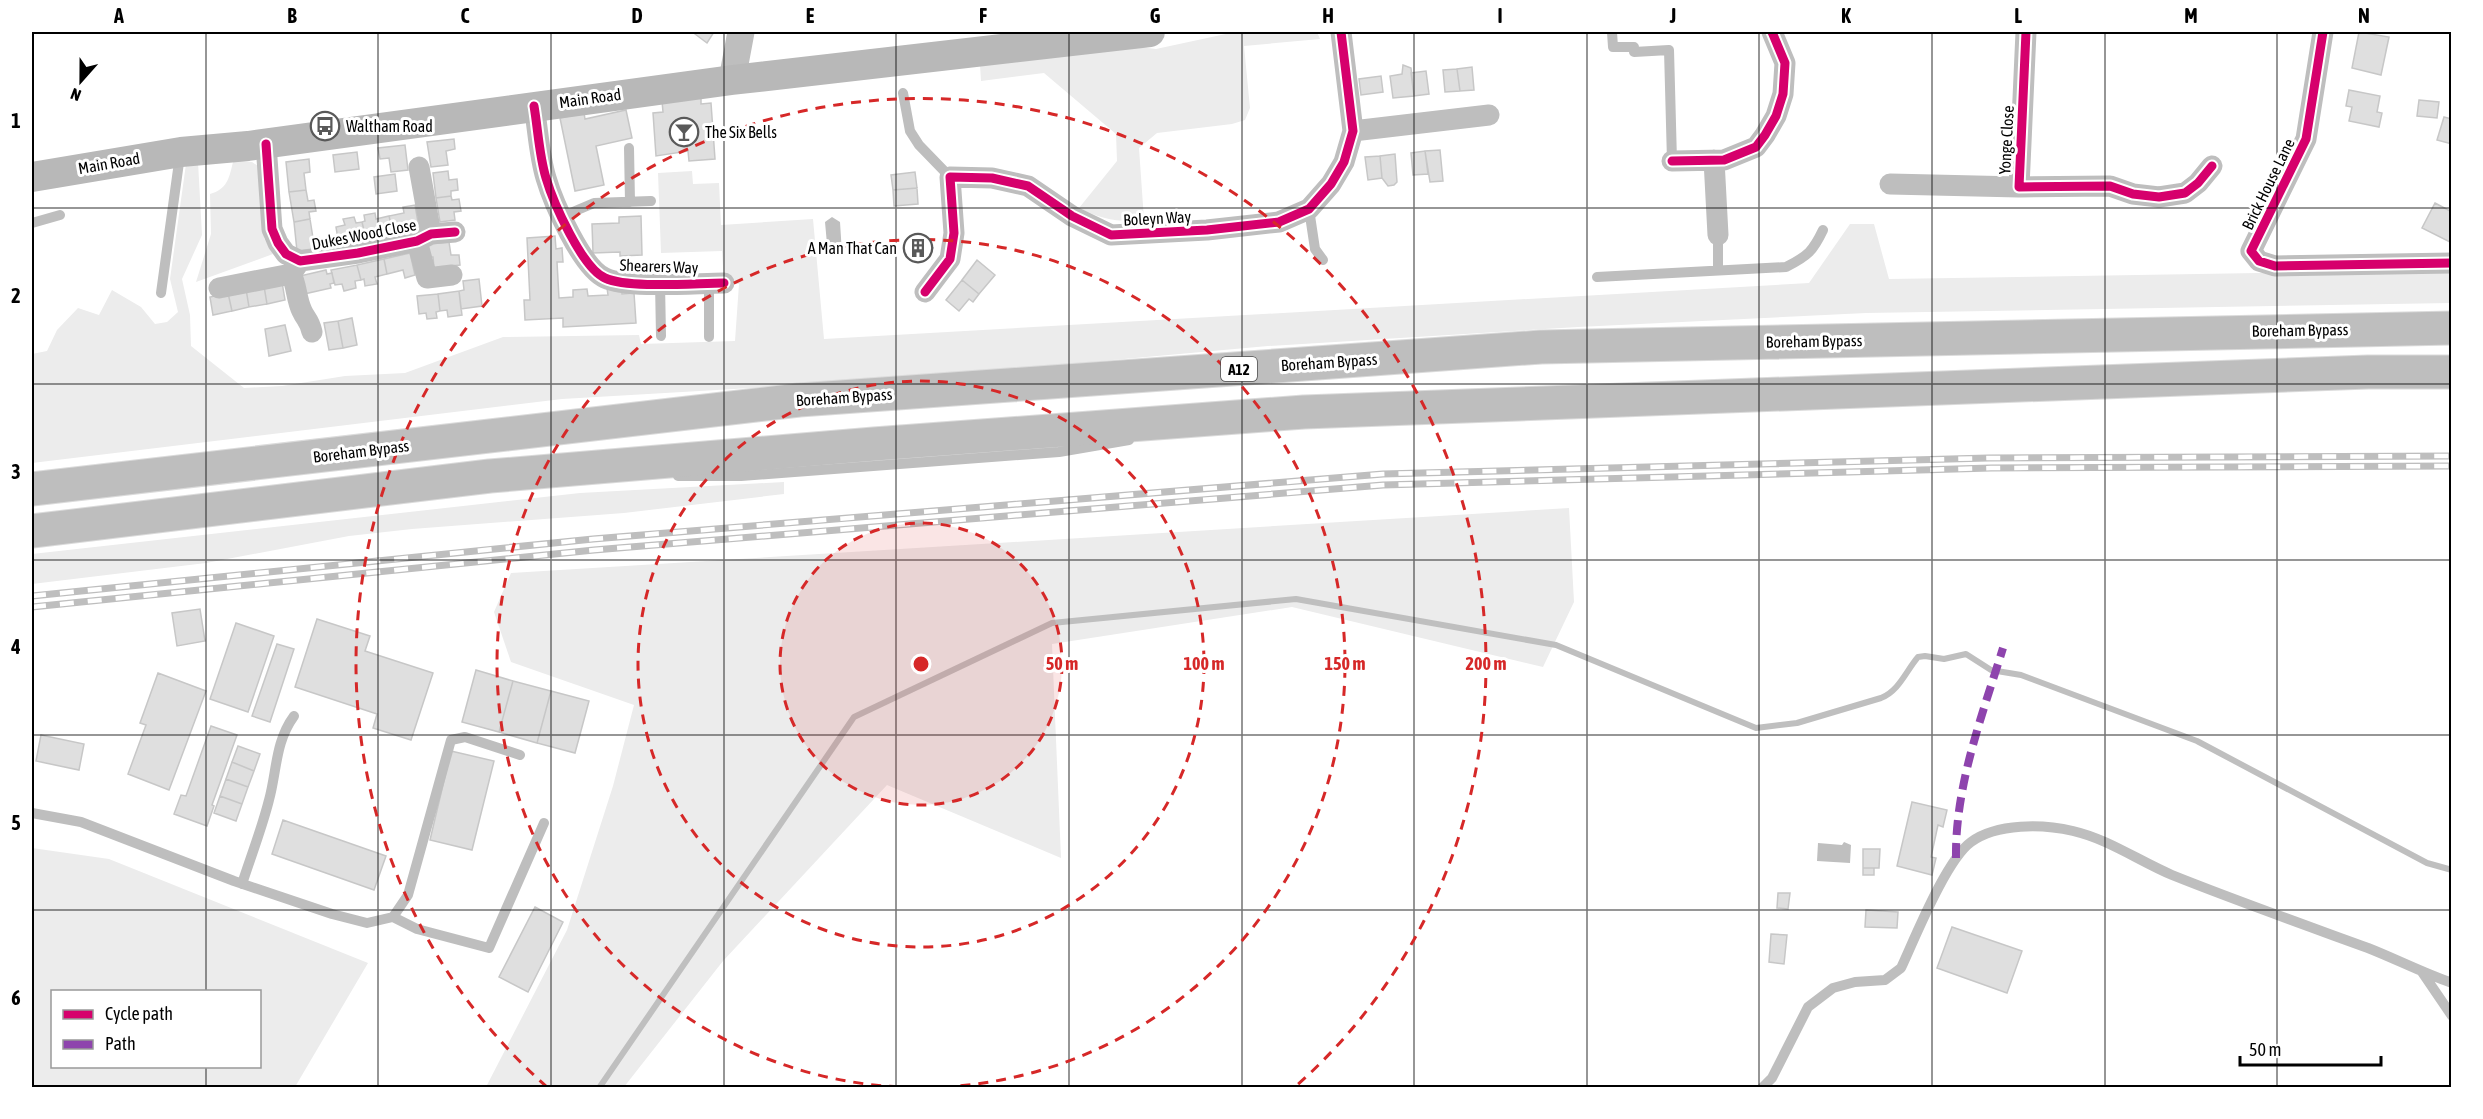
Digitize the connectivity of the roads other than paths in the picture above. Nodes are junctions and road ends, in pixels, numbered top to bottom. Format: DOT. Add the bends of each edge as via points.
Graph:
graph roads {
  1 [pos="741,32"];
  2 [pos="1150,32"];
  3 [pos="1341,32"];
  4 [pos="1612,32"];
  5 [pos="1772,32"];
  6 [pos="2026,32"];
  7 [pos="2324,32"];
  8 [pos="732,80"];
  9 [pos="903,93"];
  10 [pos="534,106"];
  11 [pos="1489,115"];
  12 [pos="1353,132"];
  13 [pos="266,144"];
  14 [pos="629,148"];
  15 [pos="181,152"];
  16 [pos="1714,160"];
  17 [pos="1672,161"];
  18 [pos="2212,166"];
  19 [pos="419,167"];
  20 [pos="32,177"];
  21 [pos="950,177"];
  22 [pos="1890,184"];
  23 [pos="2019,187"];
  24 [pos="651,201"];
  25 [pos="630,202"];
  26 [pos="1309,209"];
  27 [pos="60,215"];
  28 [pos="561,217"];
  29 [pos="32,223"];
  30 [pos="1823,230"];
  31 [pos="455,232"];
  32 [pos="1718,235"];
  33 [pos="424,238"];
  34 [pos="1323,260"];
  35 [pos="2451,263"];
  36 [pos="296,267"];
  37 [pos="1718,270"];
  38 [pos="452,275"];
  39 [pos="1597,277"];
  40 [pos="660,283"];
  41 [pos="716,283"];
  42 [pos="219,288"];
  43 [pos="925,292"];
  44 [pos="161,293"];
  45 [pos="2451,328"];
  46 [pos="312,332"];
  47 [pos="661,336"];
  48 [pos="709,337"];
  49 [pos="2451,372"];
  50 [pos="1304,412"];
  51 [pos="1176,433"];
  52 [pos="1141,438"];
  53 [pos="490,476"];
  54 [pos="633,476"];
  55 [pos="669,476"];
  56 [pos="32,489"];
  57 [pos="32,531"];
  58 [pos="294,716"];
  59 [pos="520,755"];
  60 [pos="32,813"];
  61 [pos="544,823"];
  62 [pos="242,884"];
  63 [pos="393,917"];
  64 [pos="2422,972"];
  65 [pos="2451,983"];
  66 [pos="2451,1016"];
  67 [pos="1762,1088"];
  1 -- 8 [label="street"];
  2 -- 8 [label="main road, Main Road"];
  3 -- 12 [label="street, Boleyn Way"];
  4 -- 17 [label="lane" via="1612,47 1670,50"];
  5 -- 16 [label="street" via="1785,63 1783,94 1776,116 1756,147"];
  6 -- 23 [label="street, Yonge Close"];
  7 -- 35 [label="street, Brick House Lane" via="2306,139 2251,251 2259,261 2275,266"];
  8 -- 10 [label="main road, Main Road"];
  9 -- 21 [label="lane" via="910,131"];
  10 -- 13 [label="main road, Main Road"];
  10 -- 28 [label="street, Shearers Way" via="545,176"];
  11 -- 12 [label="street"];
  12 -- 26 [label="street, Boleyn Way" via="1344,162"];
  13 -- 15 [label="main road, Main Road"];
  13 -- 36 [label="street, Dukes Wood Close" via="272,229"];
  14 -- 25 [label="lane"];
  15 -- 20 [label="main road, Main Road"];
  15 -- 44 [label="lane"];
  16 -- 17 [label="street"];
  16 -- 32 [label="street"];
  18 -- 23 [label="street, Yonge Close" via="2185,194 2159,197 2110,186"];
  19 -- 33 [label="street, Dukes Wood Close"];
  21 -- 26 [label="street, Boleyn Way" via="992,178 1028,186 1072,216 1111,235 1280,222"];
  21 -- 43 [label="street" via="954,233 950,259"];
  22 -- 23 [label="street, Yonge Close"];
  24 -- 25 [label="lane"];
  25 -- 28 [label="lane" via="594,203"];
  26 -- 34 [label="lane" via="1314,249"];
  27 -- 29 [label="lane"];
  28 -- 40 [label="street, Shearers Way" via="586,261 604,278 631,284"];
  30 -- 37 [label="lane" via="1814,248 1786,267"];
  31 -- 33 [label="street, Dukes Wood Close"];
  32 -- 37 [label="lane"];
  33 -- 36 [label="street, Dukes Wood Close"];
  33 -- 38 [label="street, Dukes Wood Close" via="427,278"];
  36 -- 42 [label="street, Dukes Wood Close"];
  36 -- 46 [label="street" via="302,312 309,319"];
  37 -- 39 [label="lane"];
  40 -- 41 [label="street, Shearers Way"];
  40 -- 47 [label="lane"];
  41 -- 48 [label="lane"];
  45 -- 56 [label="highway, Boreham Bypass / A12" via="1541,347 799,400"];
  49 -- 50 [label="highway"];
  50 -- 51 [label="lane"];
  50 -- 53 [label="highway"];
  52 -- 55 [label="lane" via="1059,452 741,476"];
  53 -- 54 [label="lane"];
  53 -- 57 [label="highway"];
  58 -- 62 [label="lane" via="279,747 269,799"];
  59 -- 63 [label="lane" via="465,737 451,740 408,895"];
  60 -- 62 [label="lane" via="81,822"];
  61 -- 63 [label="lane" via="489,948 417,929"];
  62 -- 63 [label="lane" via="366,923"];
  64 -- 65 [label="lane"];
  64 -- 66 [label="lane"];
  64 -- 67 [label="lane" via="2170,874 2072,831 2040,827 2004,830 1971,842 1956,858 1901,968 1885,980 1833,988 1808,1007 1772,1078"];
}
